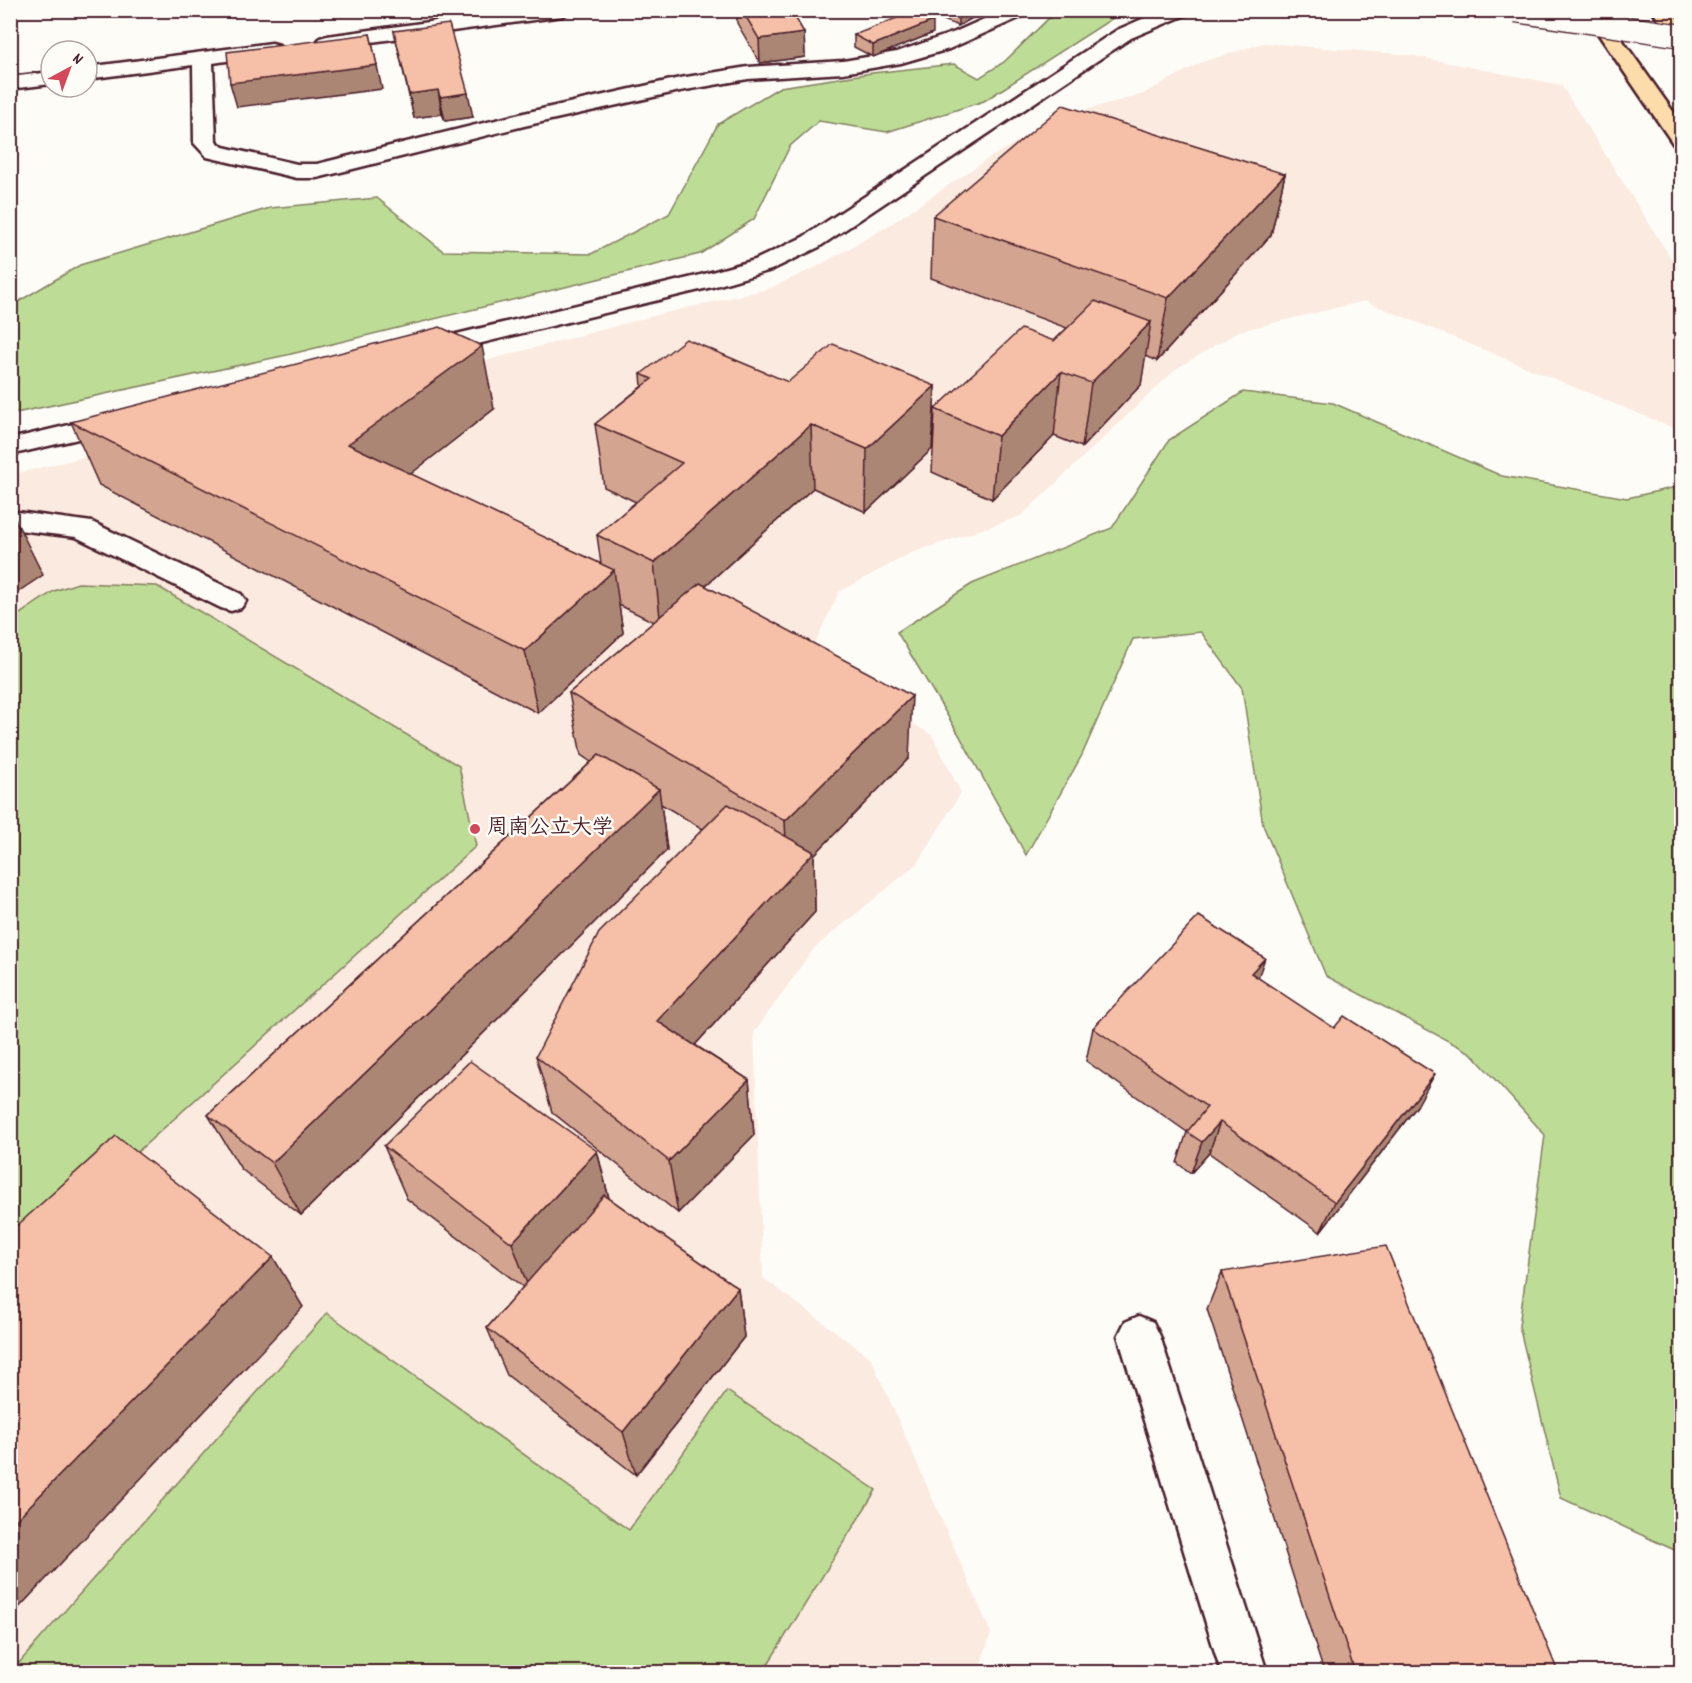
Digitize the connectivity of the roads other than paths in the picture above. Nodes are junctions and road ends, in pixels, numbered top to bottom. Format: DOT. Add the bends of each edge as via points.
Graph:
graph roads {
  1 [pos="563,10"];
  2 [pos="1022,10"];
  3 [pos="1181,10"];
  4 [pos="1591,10"];
  5 [pos="1661,10"];
  6 [pos="1515,11"];
  7 [pos="1682,38"];
  8 [pos="203,58"];
  9 [pos="99,72"];
  10 [pos="39,79"];
  11 [pos="10,83"];
  12 [pos="1682,140"];
  13 [pos="397,355"];
  14 [pos="144,416"];
  15 [pos="10,447"];
  16 [pos="10,520"];
  17 [pos="231,601"];
  18 [pos="1139,1336"];
  19 [pos="1244,1672"];
  1 -- 8 [label="street"];
  2 -- 8 [label="street" via="959,40 901,58 859,66 734,75 559,111 317,171 297,171 215,152 205,144"];
  3 -- 13 [label="street" via="1124,34 811,242 763,265"];
  4 -- 12 [label="highway"];
  5 -- 7 [label="highway"];
  6 -- 7 [label="street, bridge"];
  8 -- 9 [label="street"];
  10 -- 11 [label="street"];
  14 -- 15 [label="street"];
  16 -- 17 [label="street" via="82,528"];
  18 -- 19 [label="street"];
}
